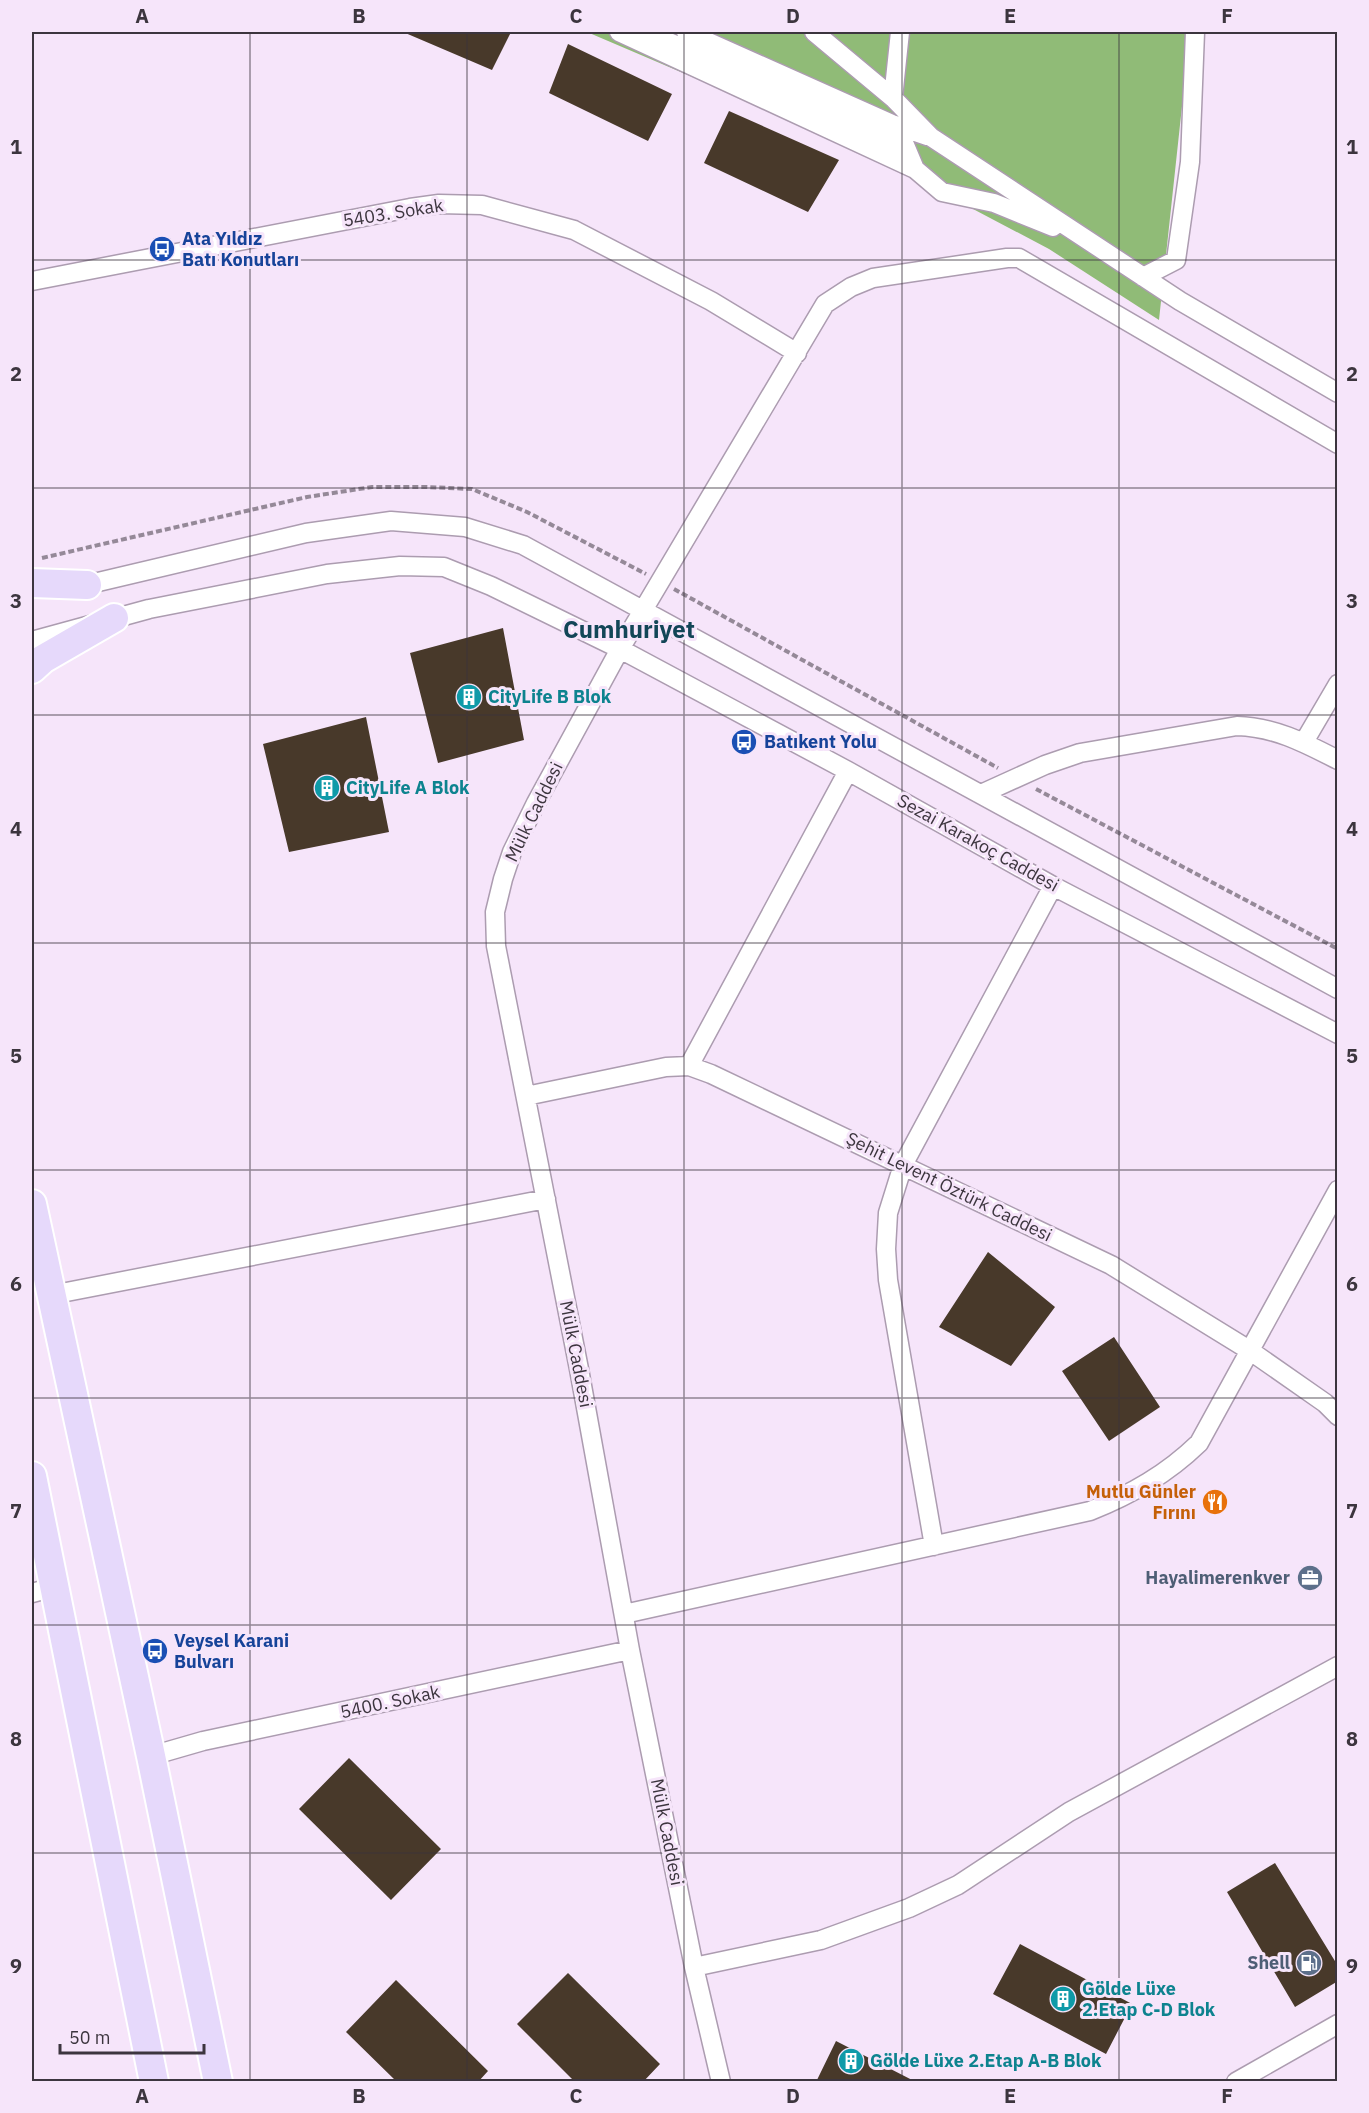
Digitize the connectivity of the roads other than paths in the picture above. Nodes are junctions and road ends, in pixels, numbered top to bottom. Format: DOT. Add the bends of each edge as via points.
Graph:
graph roads {
  1 [pos="619,32"];
  2 [pos="646,32"];
  3 [pos="686,32"];
  4 [pos="814,32"];
  5 [pos="900,32"];
  6 [pos="1195,32"];
  7 [pos="893,98"];
  8 [pos="931,137"];
  9 [pos="915,169"];
  10 [pos="1089,241"];
  11 [pos="1143,277"];
  12 [pos="32,281"];
  13 [pos="797,353"];
  14 [pos="1338,393"];
  15 [pos="1338,444"];
  16 [pos="32,583"];
  17 [pos="87,585"];
  18 [pos="32,596"];
  19 [pos="643,610"];
  20 [pos="114,618"];
  21 [pos="32,641"];
  22 [pos="620,649"];
  23 [pos="32,669"];
  24 [pos="1338,684"];
  25 [pos="1304,742"];
  26 [pos="1338,760"];
  27 [pos="848,771"];
  28 [pos="981,794"];
  29 [pos="1053,886"];
  30 [pos="1338,989"];
  31 [pos="1338,1034"];
  32 [pos="689,1066"];
  33 [pos="526,1096"];
  34 [pos="903,1165"];
  35 [pos="1338,1190"];
  36 [pos="546,1199"];
  37 [pos="32,1204"];
  38 [pos="51,1295"];
  39 [pos="1249,1350"];
  40 [pos="1338,1416"];
  41 [pos="32,1476"];
  42 [pos="934,1546"];
  43 [pos="43,1590"];
  44 [pos="624,1614"];
  45 [pos="630,1650"];
  46 [pos="1338,1666"];
  47 [pos="151,1756"];
  48 [pos="694,1967"];
  49 [pos="1338,2024"];
  50 [pos="1244,2080"];
  51 [pos="154,2082"];
  52 [pos="218,2082"];
  53 [pos="721,2082"];
  1 -- 9 [label="street"];
  2 -- 9 [label="street" via="905,145"];
  3 -- 8 [label="street" via="892,124"];
  4 -- 7 [label="street"];
  5 -- 7 [label="street"];
  6 -- 11 [label="street" via="1190,162 1176,260"];
  7 -- 8 [label="street"];
  8 -- 10 [label="street"];
  9 -- 10 [label="street" via="942,192 994,203"];
  10 -- 11 [label="street"];
  11 -- 14 [label="street"];
  12 -- 13 [label="street, 5403. Sokak" via="410,208 482,205 574,230 711,301"];
  13 -- 15 [label="street, Mülk Caddesi" via="825,304 851,287 873,278 1019,258"];
  13 -- 19 [label="street, Mülk Caddesi"];
  16 -- 17 [label="main road"];
  17 -- 18 [label="street"];
  17 -- 19 [label="street" via="306,533 391,521 465,527 523,545"];
  19 -- 22 [label="street, Mülk Caddesi"];
  19 -- 28 [label="street"];
  20 -- 21 [label="street, Sezai Karakoç Caddesi"];
  20 -- 22 [label="street, Sezai Karakoç Caddesi" via="327,574 399,566 444,567"];
  20 -- 23 [label="main road"];
  22 -- 27 [label="street, Sezai Karakoç Caddesi"];
  22 -- 33 [label="street, Mülk Caddesi" via="512,852 495,912 496,946"];
  24 -- 25 [label="street"];
  25 -- 26 [label="street"];
  25 -- 28 [label="street" via="1258,726 1237,726 1080,753"];
  27 -- 29 [label="street, Sezai Karakoç Caddesi"];
  27 -- 32 [label="street"];
  28 -- 30 [label="street"];
  29 -- 31 [label="street, Sezai Karakoç Caddesi"];
  29 -- 34 [label="street"];
  32 -- 33 [label="street, Şehit Levent Öztürk Caddesi" via="666,1067"];
  32 -- 34 [label="street, Şehit Levent Öztürk Caddesi"];
  33 -- 36 [label="street, Mülk Caddesi"];
  34 -- 39 [label="street, Şehit Levent Öztürk Caddesi" via="1111,1265"];
  34 -- 42 [label="street" via="888,1214 888,1280"];
  35 -- 39 [label="street"];
  36 -- 38 [label="street"];
  36 -- 44 [label="street, Mülk Caddesi"];
  37 -- 38 [label="main road"];
  38 -- 47 [label="main road"];
  39 -- 40 [label="street, Şehit Levent Öztürk Caddesi"];
  39 -- 42 [label="street" via="1199,1443 1154,1480 1090,1511"];
  41 -- 43 [label="main road"];
  42 -- 44 [label="street"];
  43 -- 51 [label="main road"];
  44 -- 45 [label="street, Mülk Caddesi"];
  45 -- 47 [label="street, 5400. Sokak"];
  45 -- 48 [label="street, Mülk Caddesi"];
  46 -- 48 [label="street" via="1069,1812 958,1885 909,1908 821,1940"];
  47 -- 52 [label="main road"];
  48 -- 53 [label="street, Mülk Caddesi"];
  49 -- 50 [label="street"];
}
